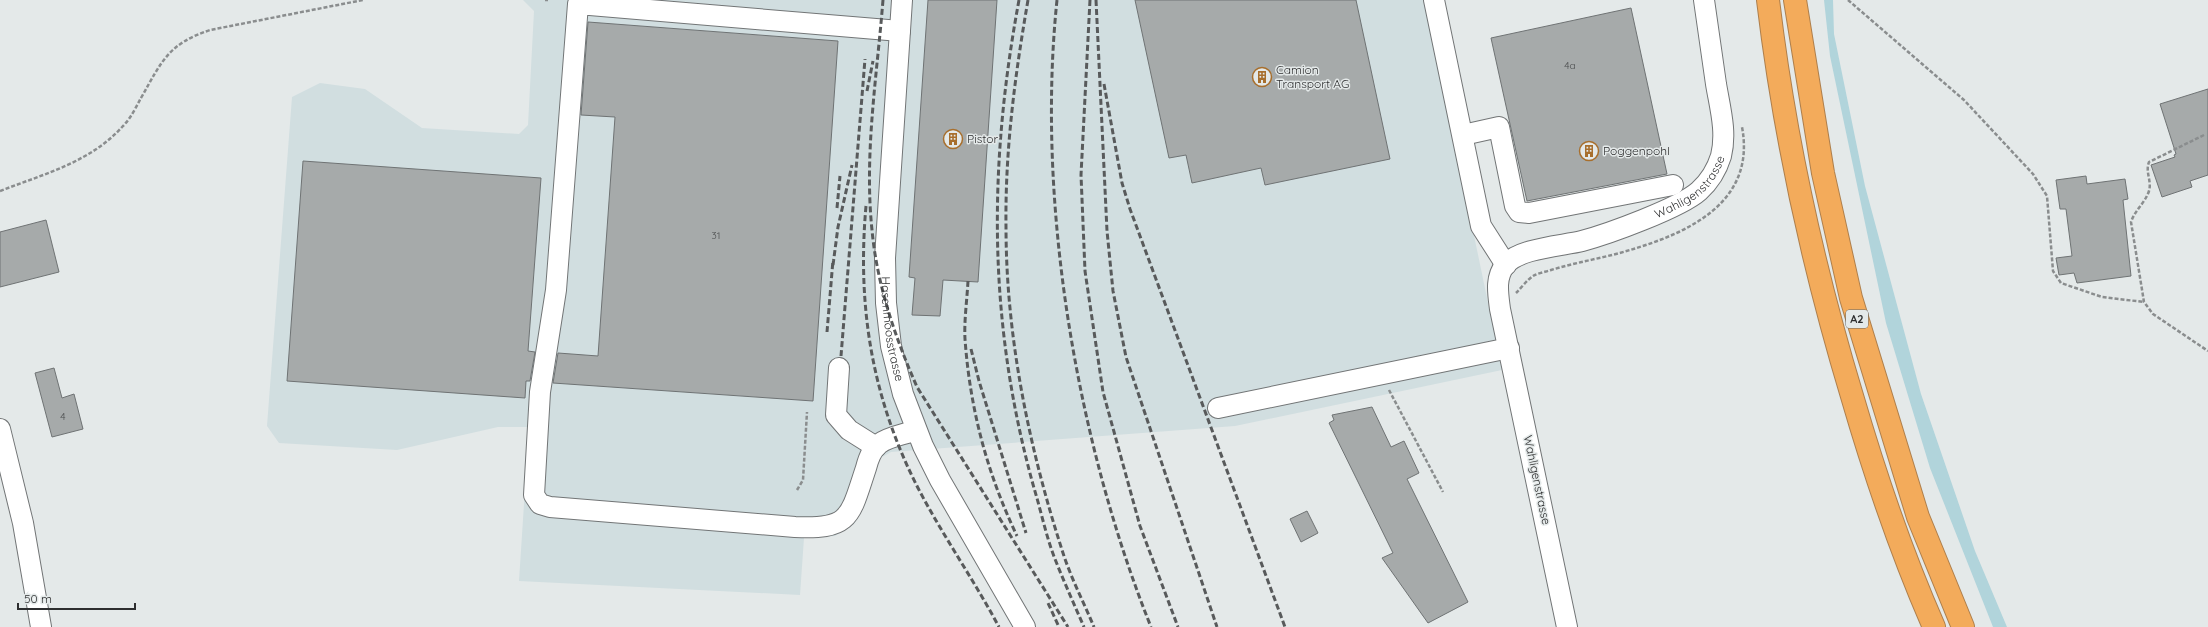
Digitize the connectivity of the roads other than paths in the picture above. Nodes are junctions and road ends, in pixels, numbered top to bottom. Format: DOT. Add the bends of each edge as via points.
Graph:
graph roads {
  1 [pos="902,0"];
  2 [pos="1434,0"];
  3 [pos="1704,0"];
  4 [pos="1768,0"];
  5 [pos="1795,0"];
  6 [pos="900,31"];
  7 [pos="1463,135"];
  8 [pos="1673,185"];
  9 [pos="1506,264"];
  10 [pos="1509,348"];
  11 [pos="839,368"];
  12 [pos="1218,408"];
  13 [pos="0,429"];
  14 [pos="916,430"];
  15 [pos="876,447"];
  16 [pos="41,627"];
  17 [pos="1025,627"];
  18 [pos="1567,627"];
  19 [pos="1934,627"];
  20 [pos="1963,627"];
  1 -- 6 [label="street, Hasenmoosstrasse"];
  2 -- 7 [label="street"];
  3 -- 9 [label="street, Wahligenstrasse" via="1724,132 1720,157 1708,181 1686,200 1661,212 1596,237 1523,254"];
  4 -- 19 [label="highway, A2" via="1799,189 1833,334 1869,454 1910,573"];
  5 -- 20 [label="highway, A2" via="1822,173 1851,298 1918,517"];
  6 -- 14 [label="street, Hasenmoosstrasse" via="888,195 885,284 888,326 896,367"];
  6 -- 15 [label="street" via="578,4 556,290 540,392 534,495 540,504 550,507 795,527 826,527 842,521 852,509 866,466"];
  7 -- 8 [label="street" via="1498,127 1515,206 1519,212 1528,213"];
  7 -- 9 [label="street" via="1481,226"];
  9 -- 10 [label="street, Wahligenstrasse" via="1497,287"];
  10 -- 12 [label="street"];
  10 -- 18 [label="street, Wahligenstrasse"];
  11 -- 15 [label="street" via="836,414 849,430"];
  13 -- 16 [label="street" via="23,523"];
  14 -- 15 [label="street" via="889,439"];
  14 -- 17 [label="street, Hasenmoosstrasse" via="940,480"];
}
